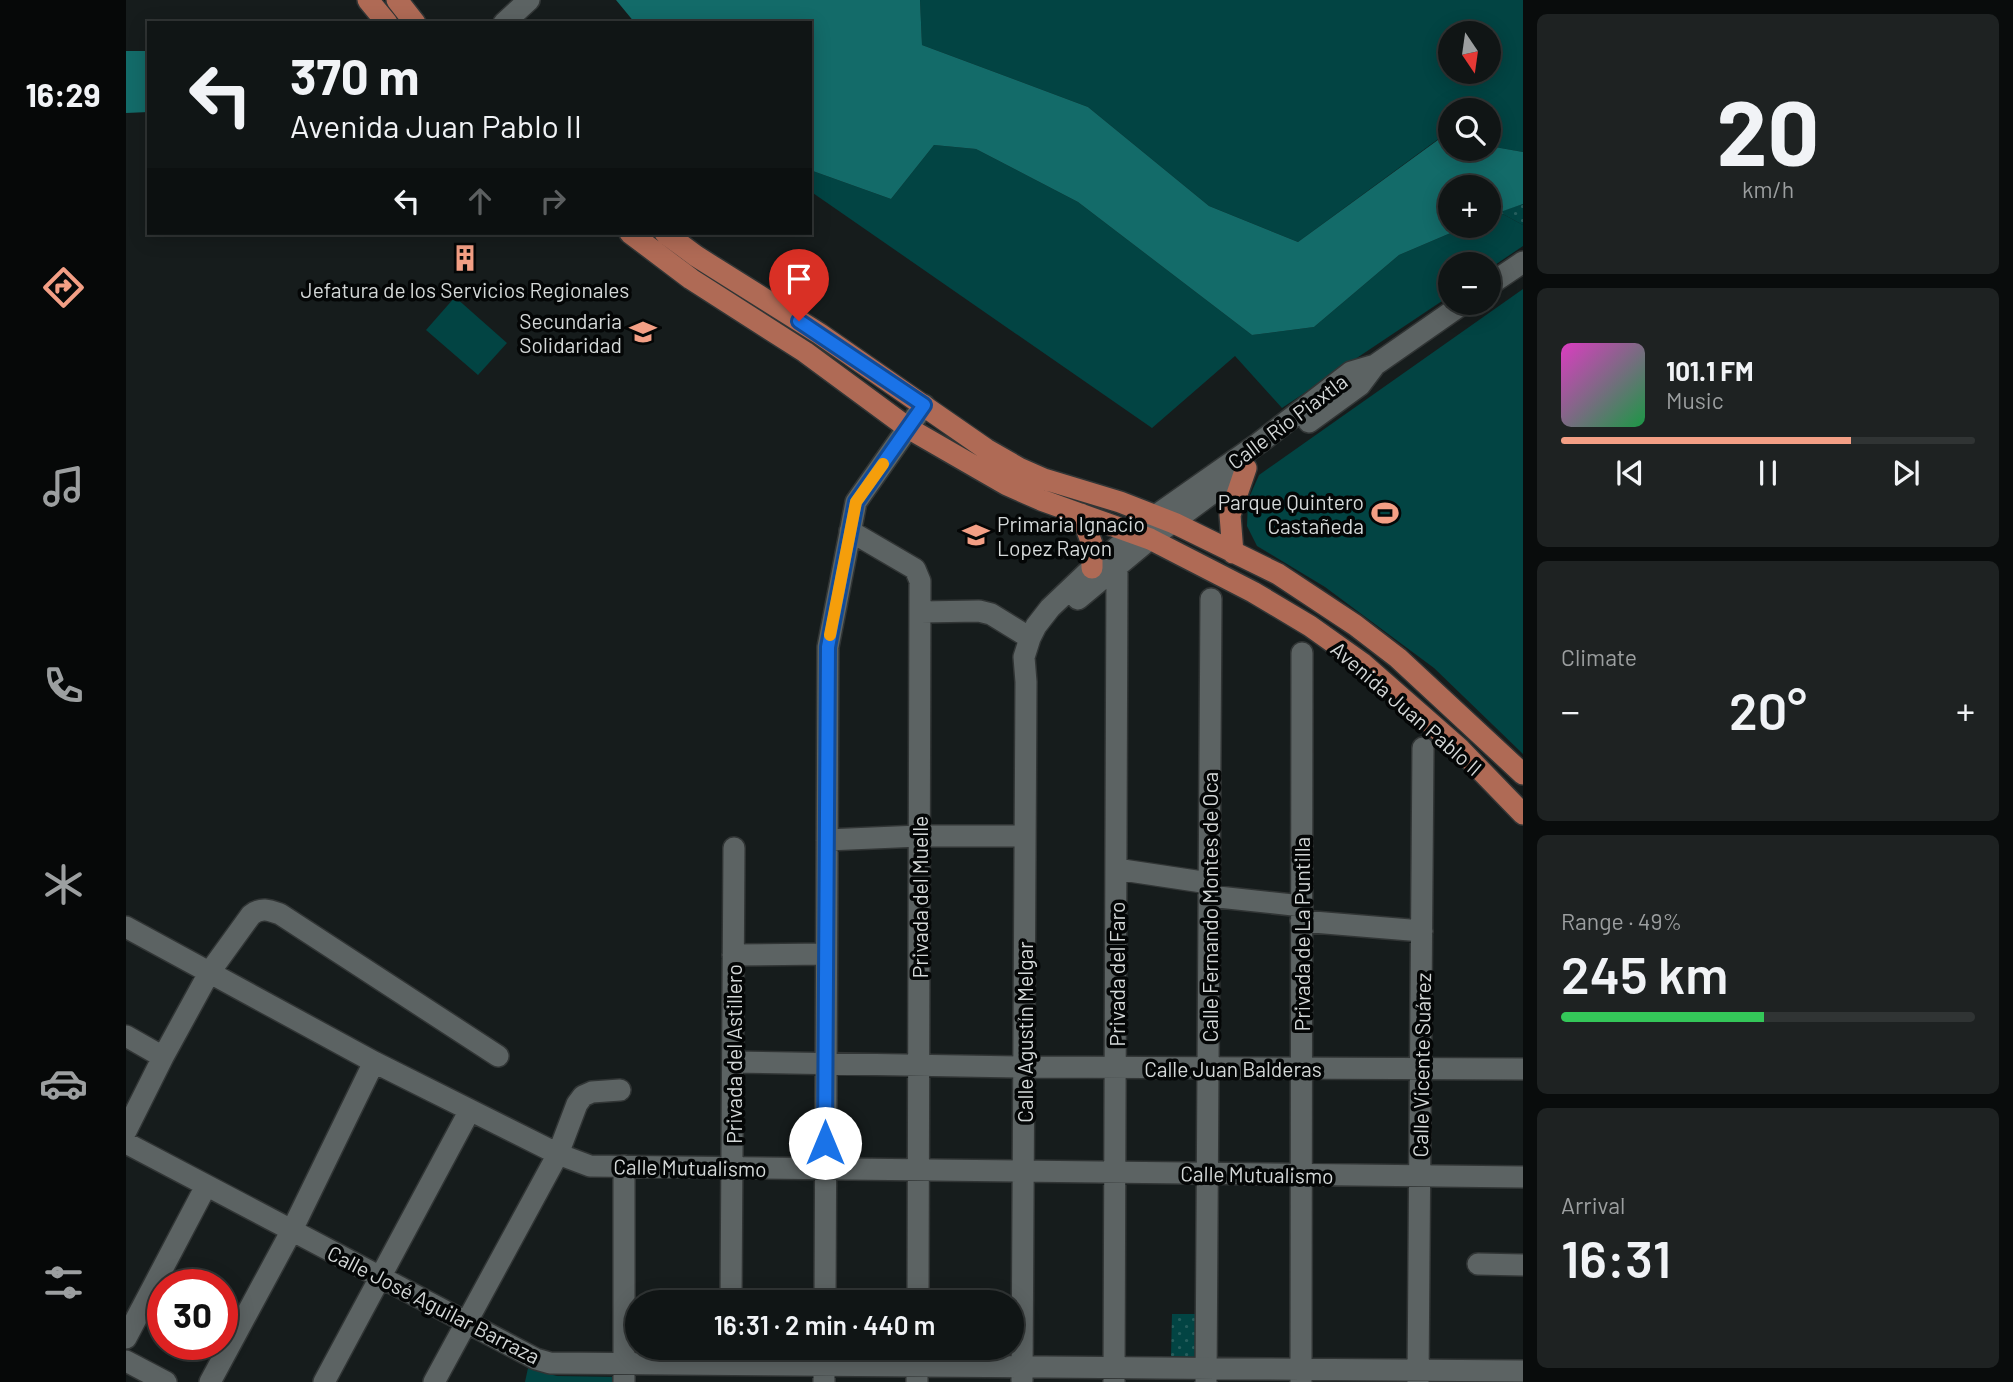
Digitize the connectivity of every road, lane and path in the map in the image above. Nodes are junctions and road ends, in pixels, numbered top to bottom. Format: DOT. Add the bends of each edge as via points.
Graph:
graph roads {
  1 [pos="368,0"];
  2 [pos="397,0"];
  3 [pos="529,0"];
  4 [pos="385,21"];
  5 [pos="413,21"];
  6 [pos="506,21"];
  7 [pos="633,235"];
  8 [pos="669,235"];
  9 [pos="1523,262"];
  10 [pos="1501,277"];
  11 [pos="777,308"];
  12 [pos="1447,315"];
  13 [pos="764,325"];
  14 [pos="1375,365"];
  15 [pos="924,405"];
  16 [pos="908,428"];
  17 [pos="1246,468"];
  18 [pos="1081,514"];
  19 [pos="1164,520"];
  20 [pos="850,531"];
  21 [pos="1142,536"];
  22 [pos="1233,553"];
  23 [pos="1117,566"];
  24 [pos="1092,568"];
  25 [pos="1211,599"];
  26 [pos="921,612"];
  27 [pos="1030,638"];
  28 [pos="1301,653"];
  29 [pos="1026,682"];
  30 [pos="1474,727"];
  31 [pos="1423,748"];
  32 [pos="1460,750"];
  33 [pos="1523,774"];
  34 [pos="1523,814"];
  35 [pos="919,836"];
  36 [pos="1026,836"];
  37 [pos="827,840"];
  38 [pos="734,848"];
  39 [pos="1116,869"];
  40 [pos="1209,890"];
  41 [pos="1301,914"];
  42 [pos="126,927"];
  43 [pos="1422,931"];
  44 [pos="826,954"];
  45 [pos="733,955"];
  46 [pos="209,973"];
  47 [pos="126,1036"];
  48 [pos="498,1056"];
  49 [pos="163,1057"];
  50 [pos="374,1062"];
  51 [pos="733,1062"];
  52 [pos="826,1063"];
  53 [pos="918,1065"];
  54 [pos="1024,1067"];
  55 [pos="1115,1067"];
  56 [pos="1208,1067"];
  57 [pos="1301,1068"];
  58 [pos="1421,1069"];
  59 [pos="1523,1069"];
  60 [pos="621,1090"];
  61 [pos="470,1110"];
  62 [pos="126,1132"];
  63 [pos="126,1143"];
  64 [pos="558,1154"];
  65 [pos="624,1166"];
  66 [pos="732,1168"];
  67 [pos="825,1169"];
  68 [pos="919,1170"];
  69 [pos="1023,1171"];
  70 [pos="1115,1172"];
  71 [pos="1207,1174"];
  72 [pos="1301,1175"];
  73 [pos="1420,1176"];
  74 [pos="1523,1177"];
  75 [pos="206,1186"];
  76 [pos="292,1230"];
  77 [pos="1478,1264"];
  78 [pos="1523,1265"];
  79 [pos="381,1277"];
  80 [pos="731,1290"];
  81 [pos="825,1290"];
  82 [pos="918,1290"];
  83 [pos="468,1323"];
  84 [pos="126,1338"];
  85 [pos="126,1361"];
  86 [pos="730,1365"];
  87 [pos="824,1365"];
  88 [pos="917,1365"];
  89 [pos="1523,1371"];
  90 [pos="624,1373"];
  91 [pos="1022,1375"];
  92 [pos="1114,1375"];
  93 [pos="1206,1376"];
  94 [pos="1301,1376"];
  95 [pos="1418,1376"];
  96 [pos="166,1382"];
  97 [pos="210,1382"];
  98 [pos="324,1382"];
  99 [pos="434,1382"];
  1 -- 4 [label="main road"];
  2 -- 5 [label="main road"];
  3 -- 6 [label="street"];
  7 -- 13 [label="main road, Avenida Juan Pablo II"];
  8 -- 11 [label="main road, Avenida Juan Pablo II"];
  9 -- 10 [label="street"];
  11 -- 13 [label="main road"];
  11 -- 15 [label="main road, Avenida Juan Pablo II"];
  12 -- 14 [label="street, Calle Río Piaxtla"];
  13 -- 16 [label="main road, Avenida Juan Pablo II"];
  14 -- 17 [label="street, Calle Río Piaxtla" via="1360,385"];
  14 -- 19 [label="street, Calle Río Piaxtla" via="1351,372"];
  15 -- 16 [label="street"];
  15 -- 19 [label="main road, Avenida Juan Pablo II" via="1018,468"];
  16 -- 18 [label="main road, Avenida Juan Pablo II" via="1024,494"];
  16 -- 20 [label="street" via="856,502"];
  17 -- 19 [label="street, Calle Río Piaxtla"];
  17 -- 22 [label="main road" via="1230,515"];
  18 -- 21 [label="main road, Avenida Juan Pablo II"];
  18 -- 24 [label="main road" via="1092,544"];
  19 -- 21 [label="street, Calle Río Piaxtla"];
  19 -- 22 [label="main road, Avenida Juan Pablo II"];
  20 -- 26 [label="street, Privada del Muelle" via="915,569"];
  20 -- 37 [label="street" via="828,647"];
  21 -- 23 [label="street, Calle Agustín Melgar"];
  21 -- 24 [label="street, Calle Agustín Melgar"];
  21 -- 32 [label="main road, Avenida Juan Pablo II" via="1310,626 1362,663"];
  22 -- 30 [label="main road, Avenida Juan Pablo II" via="1278,574 1355,625"];
  23 -- 29 [label="street, Calle Agustín Melgar" via="1062,614 1046,636"];
  23 -- 39 [label="street, Privada del Faro"];
  24 -- 27 [label="street, Calle Agustín Melgar" via="1049,608"];
  25 -- 40 [label="street, Calle Fernando Montes de Oca"];
  26 -- 27 [label="street" via="979,611"];
  26 -- 35 [label="street, Privada del Muelle"];
  27 -- 29 [label="street, Calle Agustín Melgar" via="1024,657"];
  28 -- 41 [label="street, Privada de La Puntilla"];
  29 -- 36 [label="street, Calle Agustín Melgar"];
  30 -- 32 [label="main road"];
  30 -- 33 [label="main road, Avenida Juan Pablo II"];
  31 -- 43 [label="street, Calle Vicente Suárez"];
  32 -- 34 [label="main road, Avenida Juan Pablo II"];
  35 -- 36 [label="street"];
  35 -- 37 [label="street"];
  35 -- 53 [label="street, Privada del Muelle"];
  36 -- 54 [label="street, Calle Agustín Melgar"];
  37 -- 44 [label="street"];
  38 -- 45 [label="street, Privada del Astillero"];
  39 -- 40 [label="street"];
  39 -- 55 [label="street, Privada del Faro"];
  40 -- 41 [label="street"];
  40 -- 56 [label="street, Calle Fernando Montes de Oca"];
  41 -- 43 [label="street"];
  41 -- 57 [label="street, Privada de La Puntilla"];
  42 -- 46 [label="street, Calle Mutualismo"];
  43 -- 58 [label="street, Calle Vicente Suárez"];
  44 -- 45 [label="street"];
  44 -- 52 [label="street"];
  45 -- 51 [label="street, Privada del Astillero"];
  46 -- 48 [label="street" via="251,915 257,910 271,911"];
  46 -- 49 [label="street"];
  46 -- 50 [label="street, Calle Mutualismo"];
  47 -- 49 [label="street"];
  49 -- 62 [label="street"];
  50 -- 61 [label="street, Calle Mutualismo"];
  50 -- 76 [label="street"];
  51 -- 52 [label="street, Calle Juan Balderas"];
  51 -- 66 [label="street, Privada del Astillero"];
  52 -- 53 [label="street, Calle Juan Balderas"];
  52 -- 67 [label="street"];
  53 -- 54 [label="street, Calle Juan Balderas"];
  53 -- 68 [label="street, Privada del Muelle"];
  54 -- 55 [label="street, Calle Juan Balderas"];
  54 -- 69 [label="street, Calle Agustín Melgar"];
  55 -- 56 [label="street, Calle Juan Balderas"];
  55 -- 70 [label="street, Privada del Faro"];
  56 -- 57 [label="street, Calle Juan Balderas"];
  56 -- 71 [label="street, Calle Fernando Montes de Oca"];
  57 -- 58 [label="street, Calle Juan Balderas"];
  57 -- 72 [label="street, Privada de La Puntilla"];
  58 -- 59 [label="street, Calle Juan Balderas"];
  58 -- 73 [label="street, Calle Vicente Suárez"];
  60 -- 64 [label="street" via="583,1096"];
  61 -- 64 [label="street, Calle Mutualismo"];
  61 -- 79 [label="street"];
  63 -- 75 [label="street, Calle José Aguilar Barraza"];
  64 -- 65 [label="street, Calle Mutualismo" via="590,1166"];
  64 -- 83 [label="street"];
  65 -- 66 [label="street, Calle Mutualismo"];
  65 -- 90 [label="street"];
  66 -- 67 [label="street, Calle Mutualismo"];
  66 -- 80 [label="street, Privada del Astillero"];
  67 -- 68 [label="street, Calle Mutualismo"];
  67 -- 81 [label="street"];
  68 -- 69 [label="street, Calle Mutualismo"];
  68 -- 82 [label="street, Privada del Muelle"];
  69 -- 70 [label="street, Calle Mutualismo"];
  69 -- 91 [label="street, Calle Agustín Melgar"];
  70 -- 71 [label="street, Calle Mutualismo"];
  70 -- 92 [label="street, Privada del Faro"];
  71 -- 72 [label="street, Calle Mutualismo"];
  71 -- 93 [label="street, Calle Fernando Montes de Oca"];
  72 -- 73 [label="street, Calle Mutualismo"];
  72 -- 94 [label="street, Privada de La Puntilla"];
  73 -- 74 [label="street, Calle Mutualismo"];
  73 -- 95 [label="street, Calle Vicente Suárez"];
  75 -- 76 [label="street, Calle José Aguilar Barraza"];
  75 -- 84 [label="street"];
  76 -- 79 [label="street, Calle José Aguilar Barraza"];
  76 -- 97 [label="street"];
  77 -- 78 [label="street"];
  79 -- 83 [label="street, Calle José Aguilar Barraza"];
  79 -- 98 [label="street"];
  83 -- 90 [label="street, Calle José Aguilar Barraza" via="550,1363"];
  83 -- 99 [label="street"];
  85 -- 96 [label="street"];
  86 -- 87 [label="street, Calle José Aguilar Barraza"];
  86 -- 90 [label="street, Calle José Aguilar Barraza"];
  87 -- 88 [label="street, Calle José Aguilar Barraza"];
  88 -- 91 [label="street, Calle José Aguilar Barraza"];
  89 -- 95 [label="street, Calle José Aguilar Barraza"];
  91 -- 92 [label="street, Calle José Aguilar Barraza"];
  92 -- 93 [label="street, Calle José Aguilar Barraza"];
  93 -- 94 [label="street, Calle José Aguilar Barraza"];
  94 -- 95 [label="street, Calle José Aguilar Barraza"];
}
